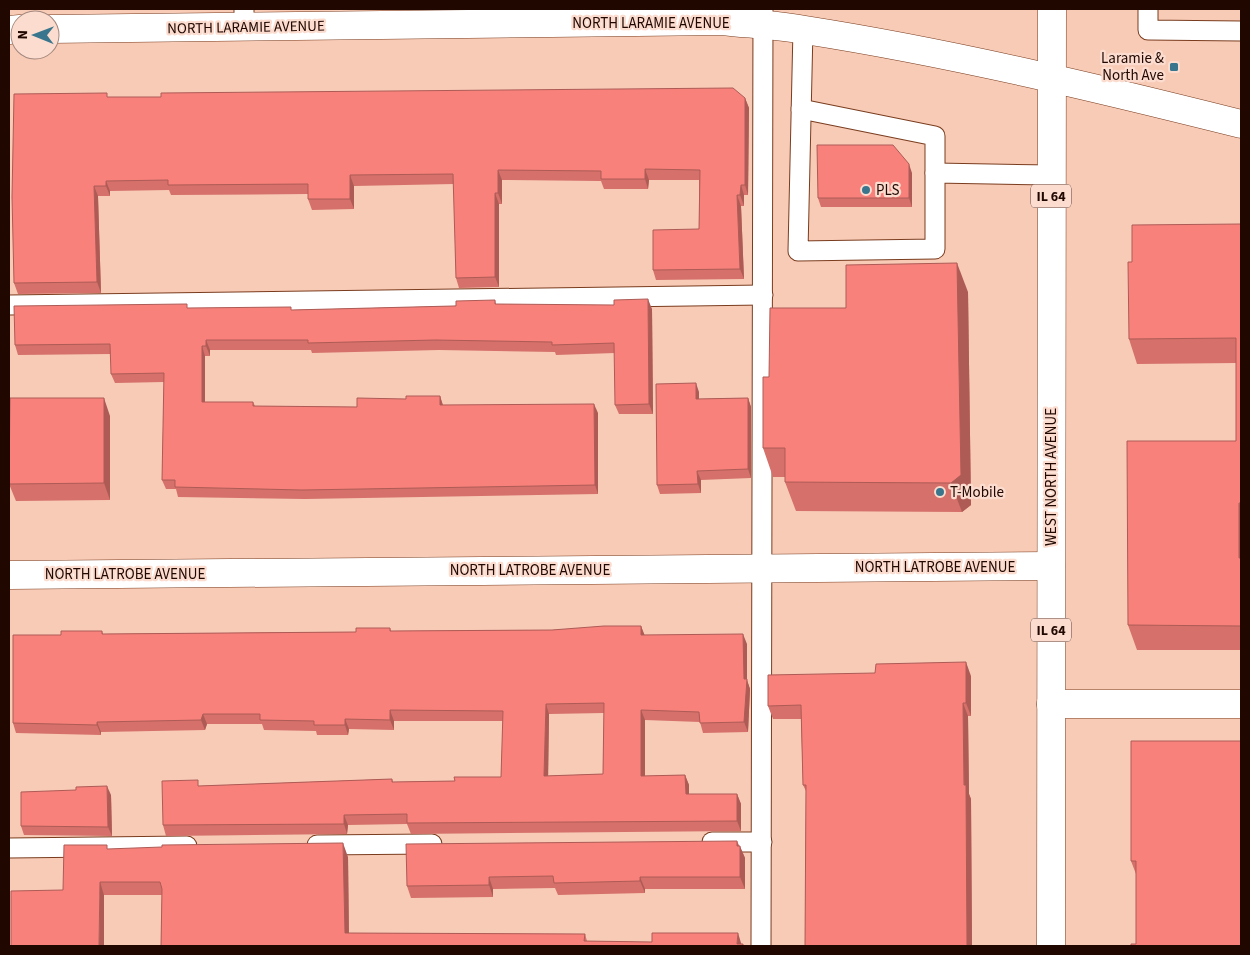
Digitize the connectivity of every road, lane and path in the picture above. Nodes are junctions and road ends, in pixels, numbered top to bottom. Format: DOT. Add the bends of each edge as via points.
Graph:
graph roads {
  1 [pos="1052,9"];
  2 [pos="1148,9"];
  3 [pos="512,16"];
  4 [pos="763,17"];
  5 [pos="244,18"];
  6 [pos="60,28"];
  7 [pos="803,29"];
  8 [pos="1241,31"];
  9 [pos="1052,78"];
  10 [pos="801,109"];
  11 [pos="1241,124"];
  12 [pos="935,172"];
  13 [pos="1051,174"];
  14 [pos="763,295"];
  15 [pos="9,305"];
  16 [pos="1051,566"];
  17 [pos="762,569"];
  18 [pos="9,575"];
  19 [pos="1051,704"];
  20 [pos="1241,704"];
  21 [pos="692,842"];
  22 [pos="762,842"];
  23 [pos="454,844"];
  24 [pos="207,846"];
  25 [pos="296,846"];
  26 [pos="9,848"];
  27 [pos="761,946"];
  28 [pos="1051,946"];
  1 -- 9 [label="street, WEST NORTH AVENUE / IL 64"];
  2 -- 8 [label="lane" via="1148,30"];
  3 -- 4 [label="street, NORTH LARAMIE AVENUE" via="722,21"];
  3 -- 5 [label="street, NORTH LARAMIE AVENUE"];
  4 -- 7 [label="street, NORTH LARAMIE AVENUE"];
  4 -- 14 [label="lane"];
  5 -- 6 [label="street, NORTH LARAMIE AVENUE"];
  7 -- 9 [label="street, NORTH LARAMIE AVENUE"];
  7 -- 10 [label="lane"];
  9 -- 11 [label="street, NORTH LARAMIE AVENUE"];
  9 -- 13 [label="street, WEST NORTH AVENUE / IL 64"];
  10 -- 12 [label="lane" via="935,136"];
  10 -- 12 [label="lane" via="798,251 935,249"];
  12 -- 13 [label="lane"];
  13 -- 16 [label="street, WEST NORTH AVENUE / IL 64"];
  14 -- 15 [label="lane"];
  14 -- 17 [label="lane"];
  16 -- 17 [label="street, NORTH LATROBE AVENUE"];
  16 -- 19 [label="street, WEST NORTH AVENUE / IL 64"];
  17 -- 18 [label="street, NORTH LATROBE AVENUE"];
  17 -- 22 [label="lane"];
  19 -- 20 [label="street"];
  19 -- 28 [label="street, WEST NORTH AVENUE / IL 64"];
  21 -- 22 [label="lane"];
  22 -- 27 [label="lane"];
  23 -- 25 [label="lane"];
  24 -- 26 [label="lane"];
}
